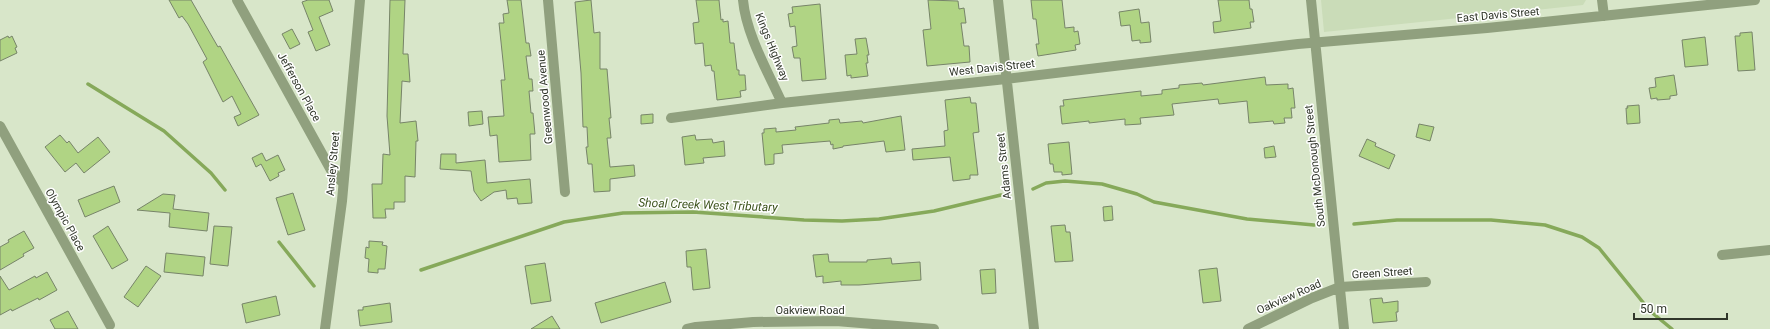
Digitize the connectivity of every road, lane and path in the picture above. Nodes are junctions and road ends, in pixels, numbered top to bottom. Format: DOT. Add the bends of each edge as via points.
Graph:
graph roads {
  1 [pos="237,0"];
  2 [pos="360,0"];
  3 [pos="548,0"];
  4 [pos="743,0"];
  5 [pos="998,0"];
  6 [pos="1311,0"];
  7 [pos="1602,0"];
  8 [pos="1755,0"];
  9 [pos="1604,16"];
  10 [pos="1314,43"];
  11 [pos="1006,79"];
  12 [pos="782,103"];
  13 [pos="671,118"];
  14 [pos="0,126"];
  15 [pos="343,183"];
  16 [pos="565,192"];
  17 [pos="1770,250"];
  18 [pos="1722,256"];
  19 [pos="1426,282"];
  20 [pos="1340,287"];
  21 [pos="110,325"];
  22 [pos="325,329"];
  23 [pos="687,329"];
  24 [pos="934,329"];
  25 [pos="1034,329"];
  26 [pos="1248,329"];
  27 [pos="1344,329"];
  1 -- 15 [label="street, Jefferson Place" via="331,170"];
  2 -- 15 [label="street, Ansley Street"];
  3 -- 16 [label="street, Greenwood Avenue"];
  4 -- 12 [label="street, Kings Highway" via="758,51"];
  5 -- 11 [label="street, Adams Street"];
  6 -- 10 [label="street, South McDonough Street"];
  7 -- 9 [label="street"];
  8 -- 9 [label="street, East Davis Street"];
  9 -- 10 [label="street, East Davis Street"];
  10 -- 11 [label="street, West Davis Street"];
  10 -- 20 [label="street, South McDonough Street"];
  11 -- 12 [label="street, West Davis Street"];
  11 -- 25 [label="street, Adams Street"];
  12 -- 13 [label="street, West Davis Street"];
  14 -- 21 [label="street, Olympic Place"];
  15 -- 22 [label="street, Ansley Street"];
  17 -- 18 [label="street"];
  19 -- 20 [label="street, Green Street"];
  20 -- 26 [label="street, Oakview Road"];
  20 -- 27 [label="street, South McDonough Street"];
  23 -- 24 [label="street, Oakview Road" via="753,322 836,321"];
}
